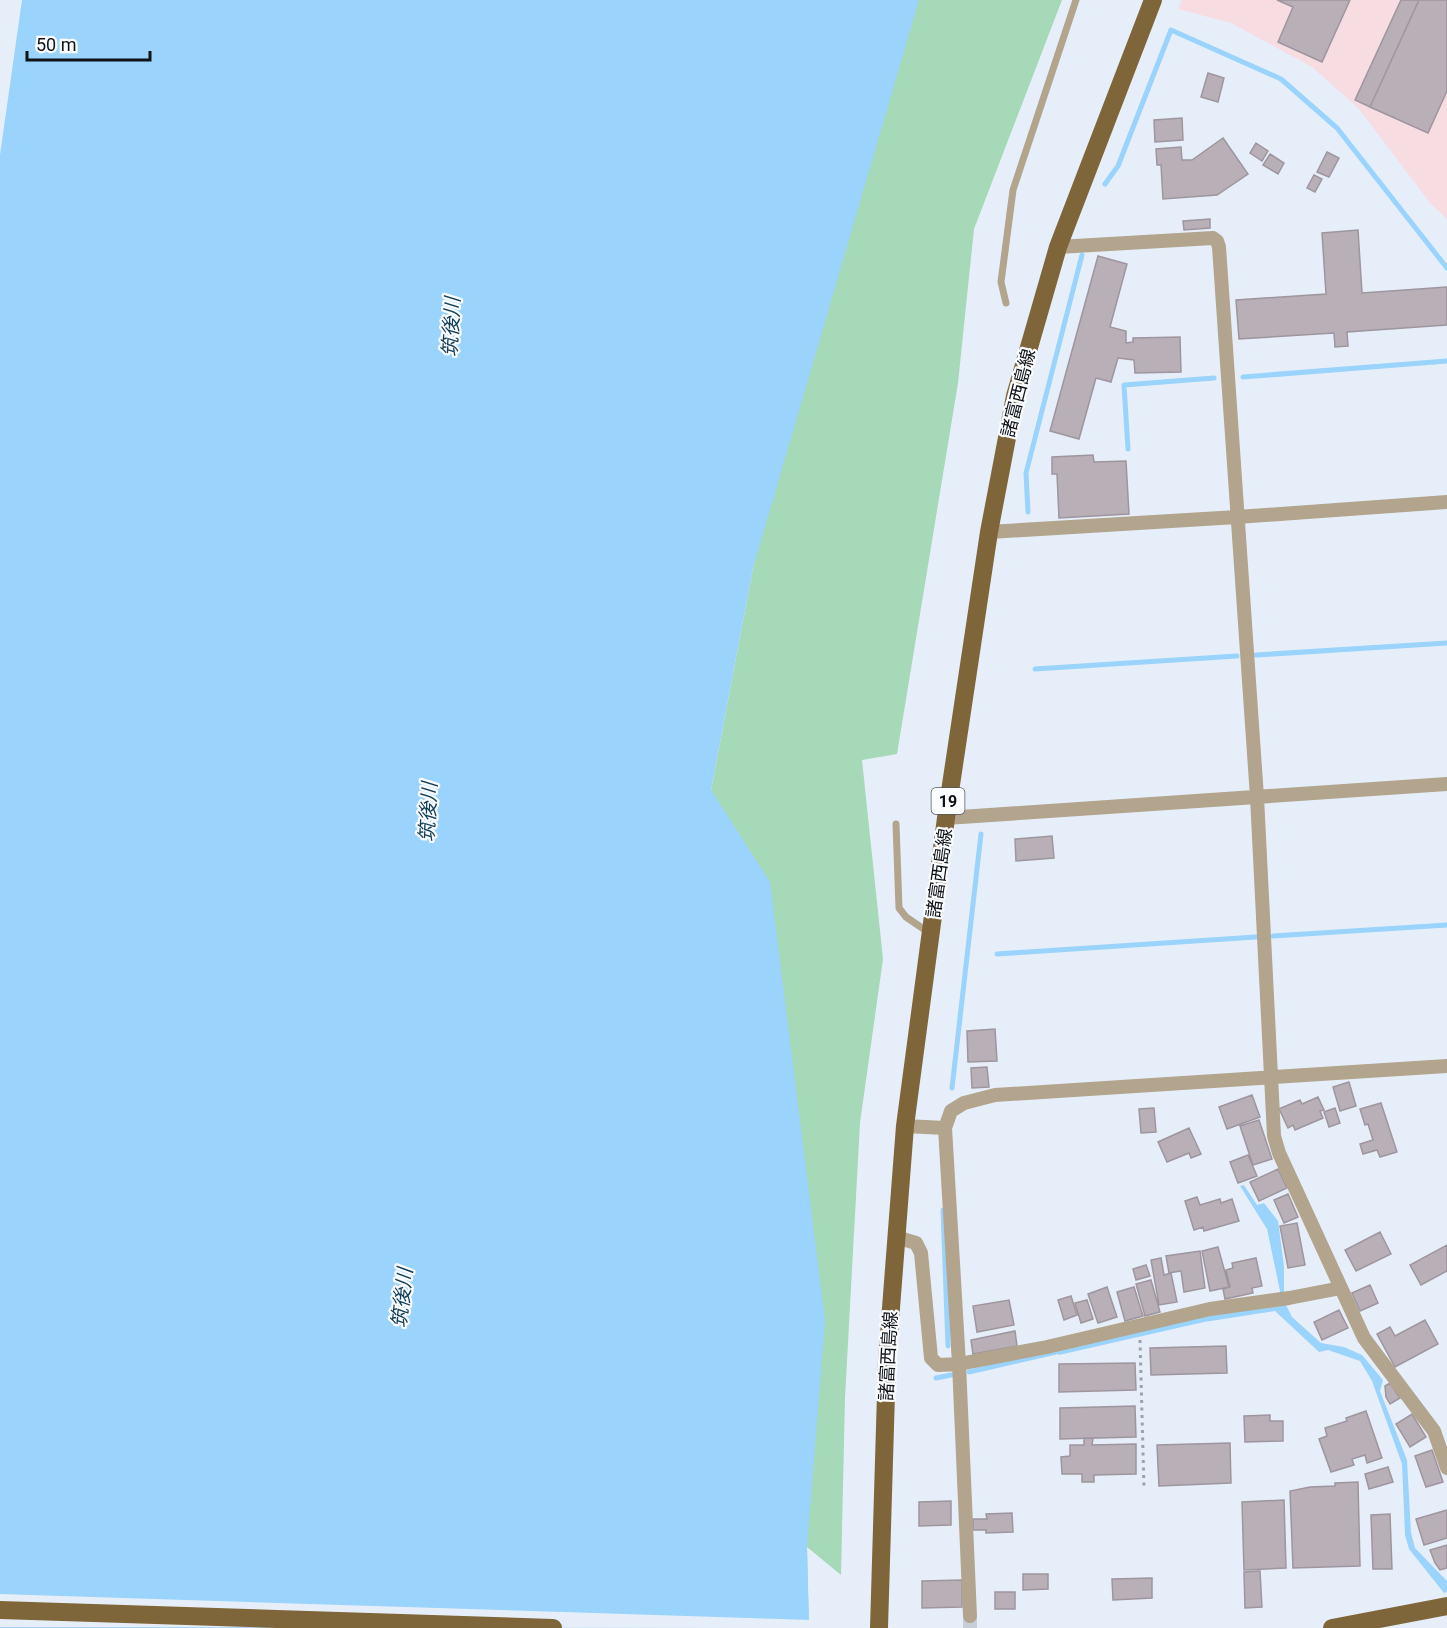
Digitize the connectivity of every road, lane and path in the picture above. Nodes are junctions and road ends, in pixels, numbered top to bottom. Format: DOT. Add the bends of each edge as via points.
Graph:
graph roads {
  1 [pos="1076,0"];
  2 [pos="1153,0"];
  3 [pos="1058,247"];
  4 [pos="1006,303"];
  5 [pos="1447,502"];
  6 [pos="1237,517"];
  7 [pos="989,532"];
  8 [pos="1447,784"];
  9 [pos="1257,796"];
  10 [pos="946,818"];
  11 [pos="896,824"];
  12 [pos="930,934"];
  13 [pos="1447,1066"];
  14 [pos="1272,1078"];
  15 [pos="905,1126"];
  16 [pos="945,1128"];
  17 [pos="896,1237"];
  18 [pos="1341,1288"];
  19 [pos="1141,1342"];
  20 [pos="958,1364"];
  21 [pos="1447,1423"];
  22 [pos="1434,1431"];
  23 [pos="1447,1468"];
  24 [pos="1143,1489"];
  25 [pos="1447,1606"];
  26 [pos="0,1610"];
  27 [pos="970,1616"];
  28 [pos="553,1628"];
  29 [pos="879,1628"];
  30 [pos="1332,1628"];
  1 -- 4 [label="lane" via="1013,190 1001,282"];
  2 -- 3 [label="main road, 諸富西島線 / 19"];
  3 -- 6 [label="street" via="1213,238 1217,241"];
  3 -- 7 [label="main road, 諸富西島線 / 19" via="1015,396"];
  5 -- 6 [label="street"];
  6 -- 7 [label="street"];
  6 -- 9 [label="street"];
  7 -- 10 [label="main road, 諸富西島線 / 19"];
  8 -- 9 [label="street"];
  9 -- 10 [label="street"];
  9 -- 14 [label="street"];
  10 -- 12 [label="main road, 諸富西島線 / 19"];
  11 -- 12 [label="lane" via="899,908"];
  12 -- 15 [label="main road, 諸富西島線 / 19"];
  13 -- 14 [label="street"];
  14 -- 16 [label="street" via="996,1095 964,1103 951,1111"];
  14 -- 18 [label="street" via="1274,1136 1279,1153"];
  15 -- 16 [label="street"];
  15 -- 17 [label="main road, 諸富西島線 / 19"];
  16 -- 20 [label="street"];
  17 -- 20 [label="street" via="916,1243 921,1252 931,1358 938,1365"];
  17 -- 29 [label="main road, 諸富西島線 / 19" via="887,1360"];
  18 -- 20 [label="street" via="1210,1309"];
  18 -- 22 [label="street" via="1365,1338"];
  19 -- 24 [label="path"];
  20 -- 27 [label="street"];
  21 -- 22 [label="street"];
  22 -- 23 [label="street"];
  25 -- 30 [label="main road"];
  26 -- 28 [label="main road"];
}
